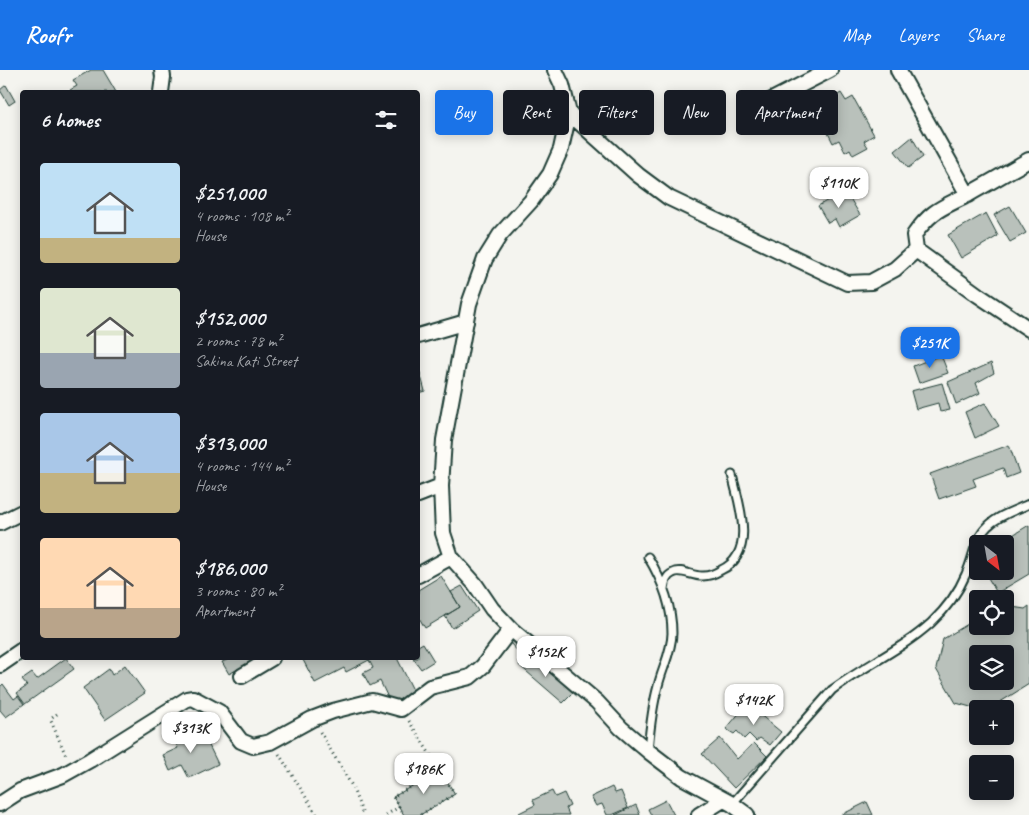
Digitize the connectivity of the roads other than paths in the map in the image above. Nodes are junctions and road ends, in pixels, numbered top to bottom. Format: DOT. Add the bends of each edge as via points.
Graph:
graph roads {
  1 [pos="162,70"];
  2 [pos="555,70"];
  3 [pos="830,70"];
  4 [pos="898,70"];
  5 [pos="161,90"];
  6 [pos="563,90"];
  7 [pos="791,90"];
  8 [pos="569,112"];
  9 [pos="564,135"];
  10 [pos="1029,160"];
  11 [pos="968,195"];
  12 [pos="916,250"];
  13 [pos="466,322"];
  14 [pos="1029,329"];
  15 [pos="420,335"];
  16 [pos="732,475"];
  17 [pos="442,486"];
  18 [pos="420,494"];
  19 [pos="1029,504"];
  20 [pos="20,513"];
  21 [pos="0,523"];
  22 [pos="451,557"];
  23 [pos="648,557"];
  24 [pos="420,575"];
  25 [pos="664,589"];
  26 [pos="510,629"];
  27 [pos="20,651"];
  28 [pos="269,660"];
  29 [pos="0,665"];
  30 [pos="242,676"];
  31 [pos="648,751"];
  32 [pos="727,802"];
  33 [pos="0,804"];
  34 [pos="699,815"];
  35 [pos="747,815"];
  1 -- 5 [label="street"];
  2 -- 6 [label="street"];
  3 -- 7 [label="street"];
  4 -- 11 [label="street"];
  8 -- 12 [label="street" via="638,175 669,198 847,283 871,282 895,269"];
  9 -- 13 [label="street" via="550,174 500,235 485,260"];
  10 -- 11 [label="street"];
  11 -- 12 [label="street" via="936,210 922,223 914,234"];
  12 -- 14 [label="street"];
  13 -- 15 [label="street"];
  13 -- 17 [label="street" via="444,440"];
  16 -- 25 [label="lane" via="743,533 737,557 728,567 704,576 680,571 672,573 666,579"];
  17 -- 18 [label="street"];
  17 -- 22 [label="street" via="443,533"];
  19 -- 32 [label="lane" via="988,526 975,544 967,572 951,602 930,624 832,690"];
  20 -- 21 [label="street"];
  22 -- 24 [label="street"];
  22 -- 26 [label="street"];
  23 -- 25 [label="lane"];
  25 -- 31 [label="lane" via="672,634 650,721"];
  26 -- 31 [label="street" via="597,702"];
  26 -- 33 [label="street" via="483,666 470,677 430,686 402,708 372,701 333,711 270,742 253,746 241,741 219,712 193,698 187,699 74,769"];
  27 -- 29 [label="street"];
  28 -- 30 [label="street"];
  31 -- 32 [label="street" via="682,777"];
  32 -- 34 [label="street"];
  32 -- 35 [label="street"];
}
